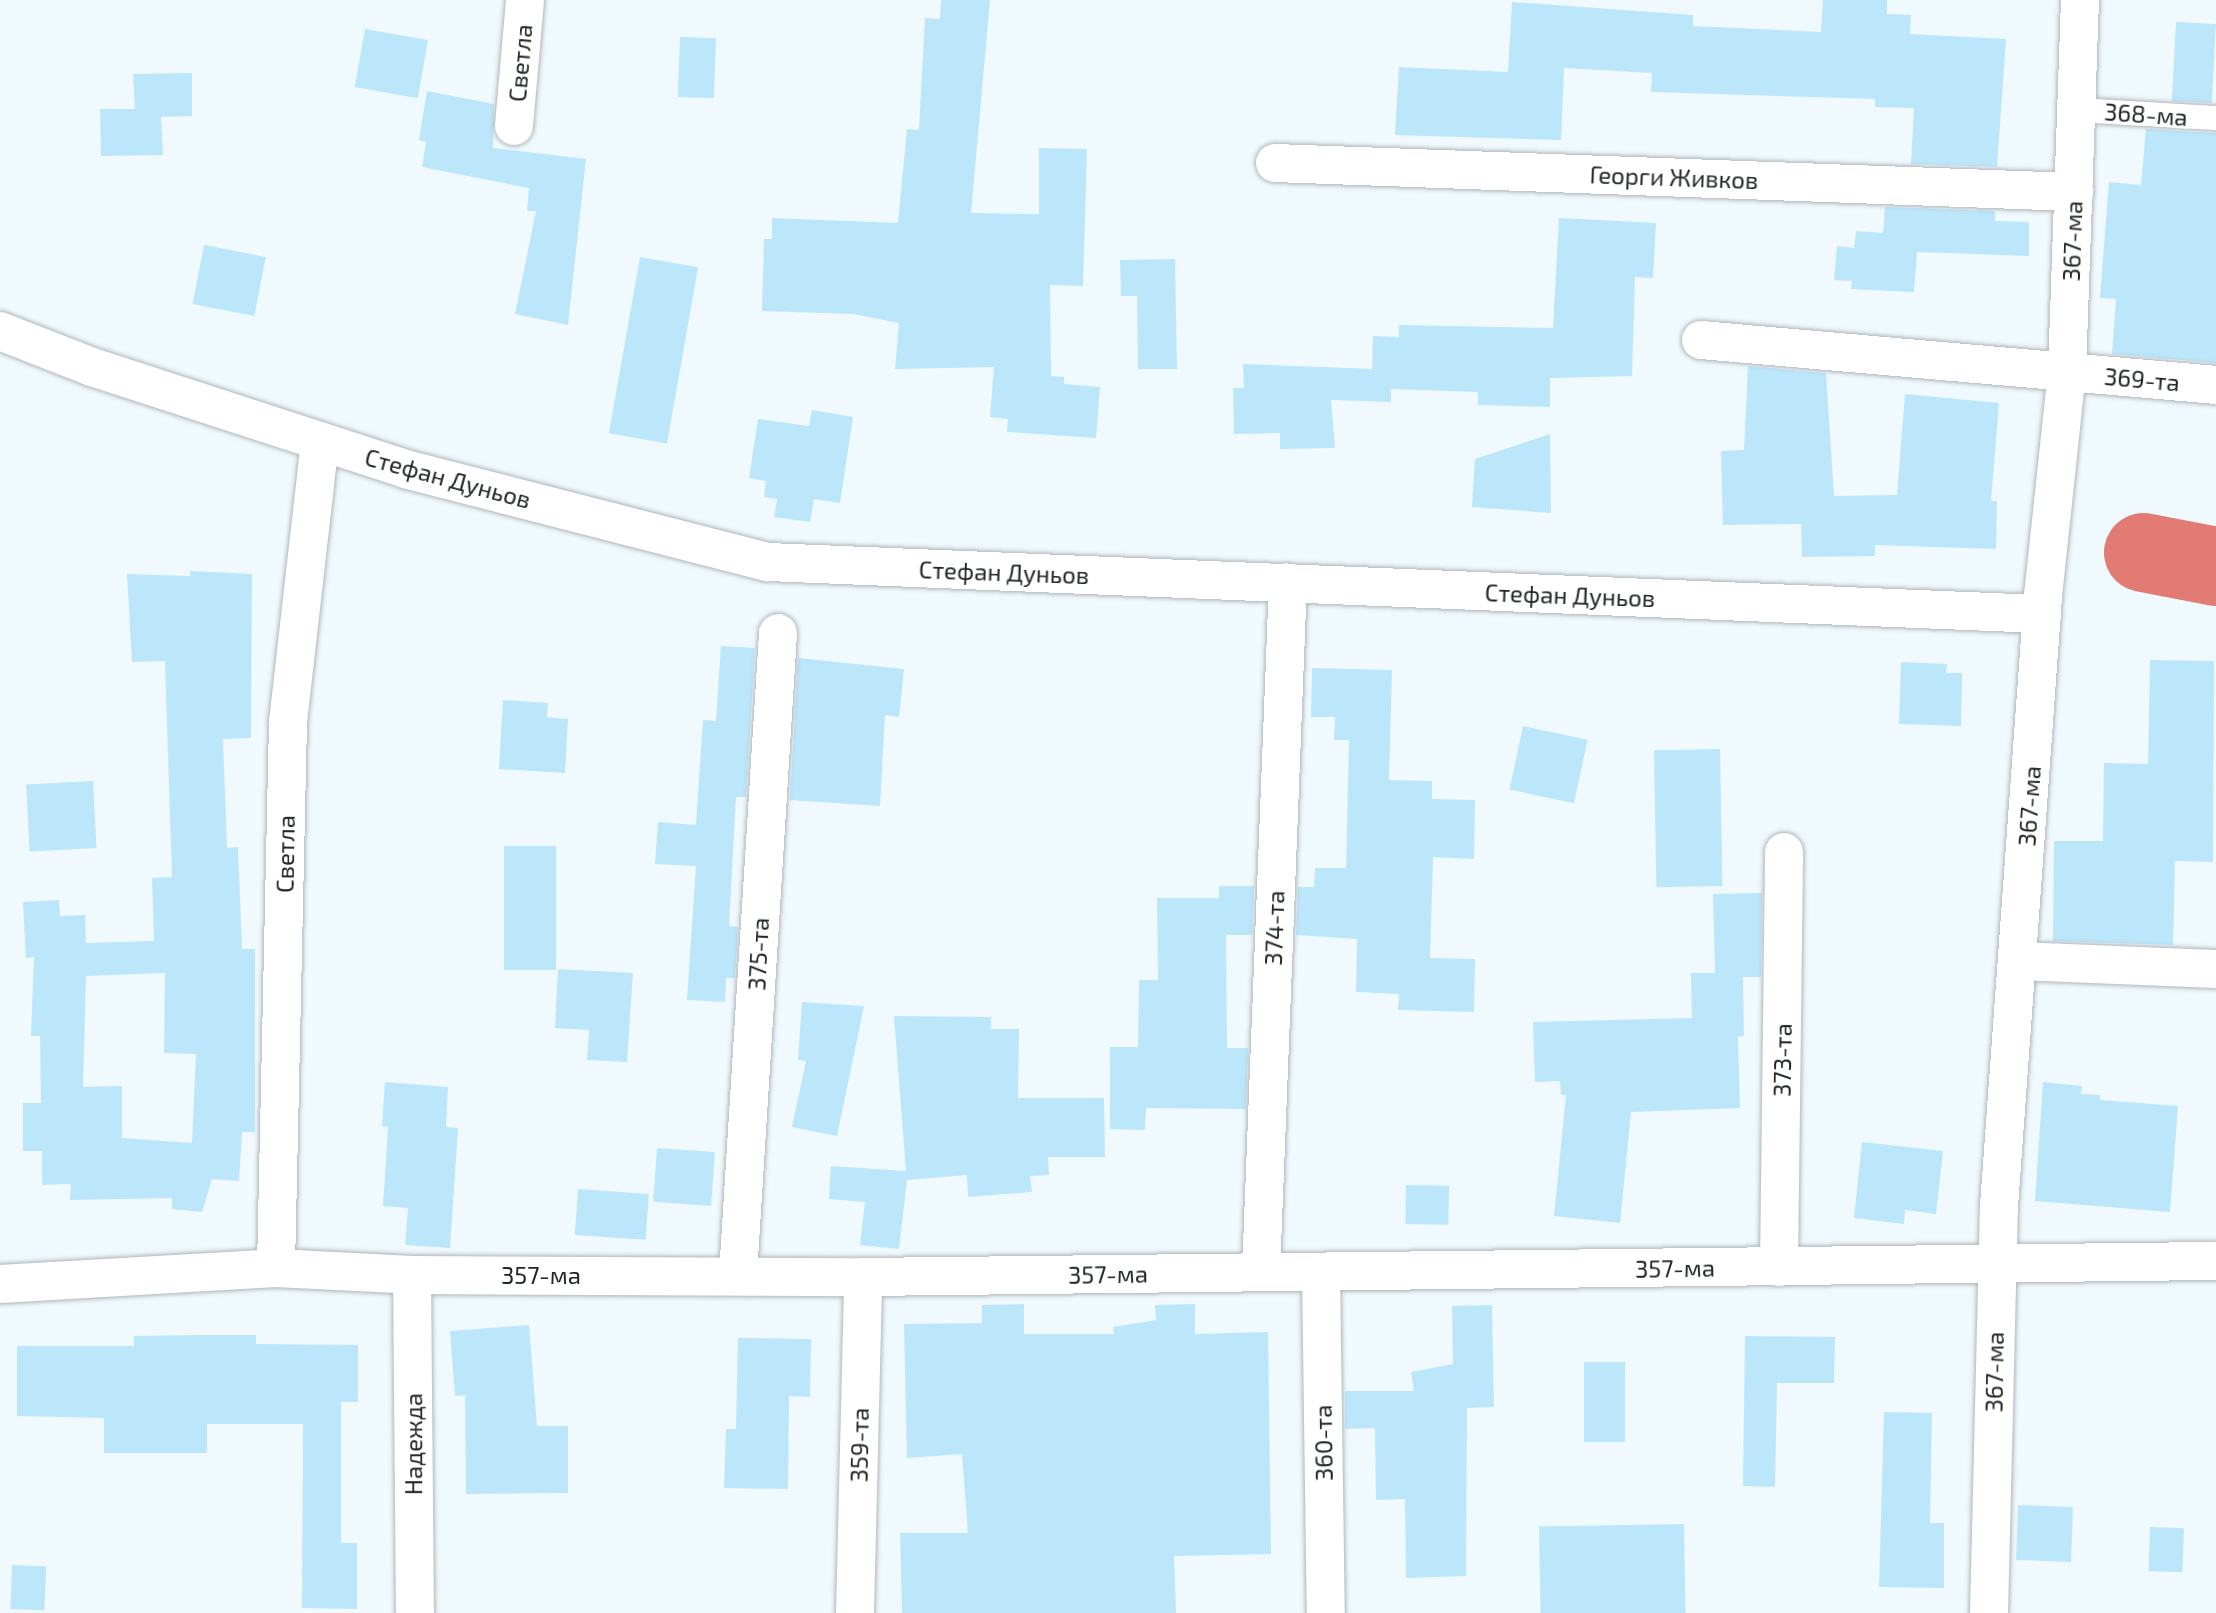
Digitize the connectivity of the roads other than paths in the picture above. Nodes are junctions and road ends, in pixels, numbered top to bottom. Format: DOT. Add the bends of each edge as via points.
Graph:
graph roads {
  1 [pos="525,0"];
  2 [pos="2080,0"];
  3 [pos="2076,110"];
  4 [pos="2216,118"];
  5 [pos="514,125"];
  6 [pos="1275,163"];
  7 [pos="2074,191"];
  8 [pos="0,331"];
  9 [pos="1701,340"];
  10 [pos="2067,372"];
  11 [pos="2216,385"];
  12 [pos="320,442"];
  13 [pos="1288,583"];
  14 [pos="2042,605"];
  15 [pos="778,633"];
  16 [pos="1784,852"];
  17 [pos="2018,961"];
  18 [pos="2216,969"];
  19 [pos="2216,1261"];
  20 [pos="1996,1265"];
  21 [pos="1779,1267"];
  22 [pos="276,1268"];
  23 [pos="1261,1272"];
  24 [pos="1321,1272"];
  25 [pos="412,1275"];
  26 [pos="738,1275"];
  27 [pos="863,1277"];
  28 [pos="0,1284"];
  29 [pos="415,1613"];
  30 [pos="855,1613"];
  31 [pos="1326,1613"];
  32 [pos="1989,1613"];
  1 -- 5 [label="street, Светла"];
  2 -- 3 [label="street, 367-ма"];
  3 -- 4 [label="lane, 368-ма"];
  3 -- 7 [label="street, 367-ма"];
  6 -- 7 [label="street, Георги Живков"];
  7 -- 10 [label="street, 367-ма"];
  8 -- 12 [label="street, Стефан Дуньов" via="92,367"];
  9 -- 10 [label="street"];
  10 -- 11 [label="street, 369-та"];
  10 -- 14 [label="street, 367-ма"];
  12 -- 13 [label="street, Стефан Дуньов" via="405,469 768,562"];
  12 -- 22 [label="street, Светла" via="288,722"];
  13 -- 14 [label="street, Стефан Дуньов"];
  13 -- 23 [label="street, 374-та"];
  14 -- 17 [label="street, 367-ма"];
  15 -- 26 [label="street, 375-та"];
  16 -- 21 [label="street, 373-та"];
  17 -- 18 [label="street"];
  17 -- 20 [label="street, 367-ма"];
  19 -- 20 [label="street, 357-ма"];
  20 -- 21 [label="street, 357-ма"];
  20 -- 32 [label="street, 367-ма"];
  21 -- 24 [label="street, 357-ма"];
  22 -- 25 [label="street, 357-ма"];
  22 -- 28 [label="street, 357-ма"];
  23 -- 24 [label="street, 357-ма"];
  23 -- 27 [label="street, 357-ма"];
  24 -- 31 [label="street, 360-та"];
  25 -- 26 [label="street, 357-ма"];
  25 -- 29 [label="street, Надежда"];
  26 -- 27 [label="street, 357-ма"];
  27 -- 30 [label="street, 359-та"];
}
